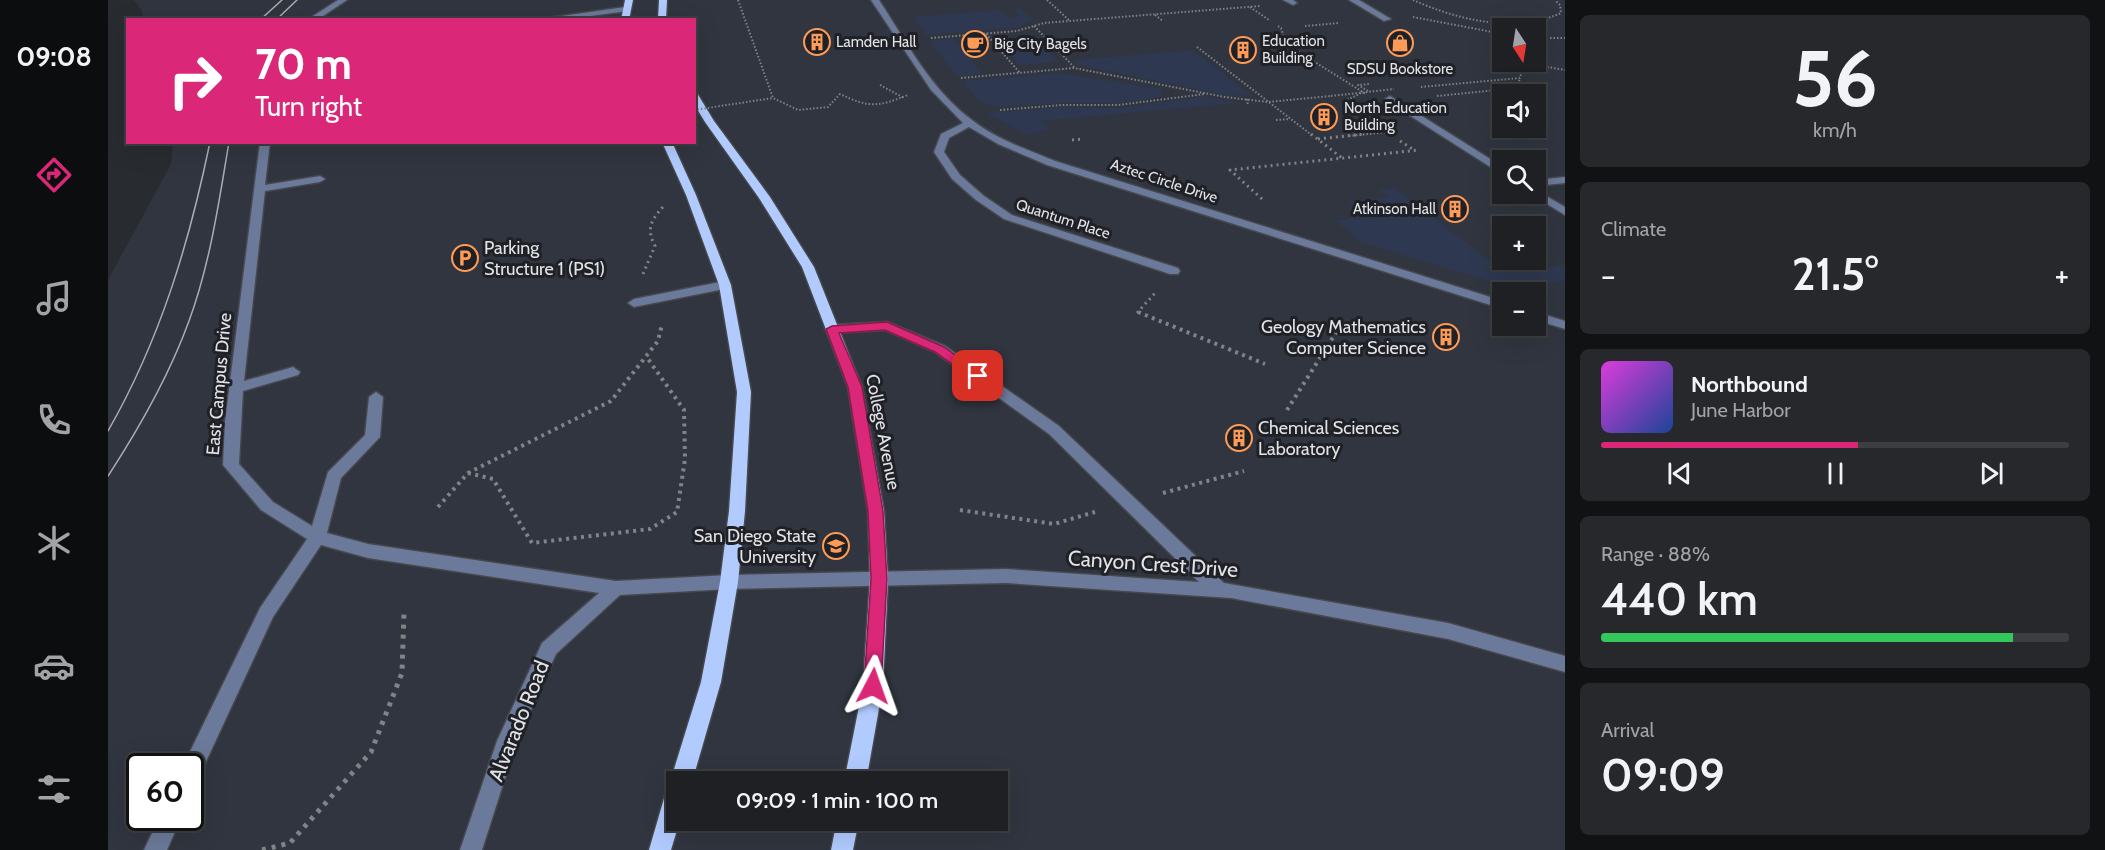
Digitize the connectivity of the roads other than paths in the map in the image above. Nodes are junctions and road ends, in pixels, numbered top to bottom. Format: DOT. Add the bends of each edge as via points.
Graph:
graph roads {
  1 [pos="343,0"];
  2 [pos="629,0"];
  3 [pos="663,0"];
  4 [pos="874,0"];
  5 [pos="1353,0"];
  6 [pos="625,9"];
  7 [pos="314,18"];
  8 [pos="553,18"];
  9 [pos="625,18"];
  10 [pos="662,18"];
  11 [pos="1387,19"];
  12 [pos="1392,94"];
  13 [pos="696,98"];
  14 [pos="970,123"];
  15 [pos="265,144"];
  16 [pos="668,144"];
  17 [pos="1492,165"];
  18 [pos="320,178"];
  19 [pos="1565,180"];
  20 [pos="1546,182"];
  21 [pos="258,189"];
  22 [pos="1546,200"];
  23 [pos="1565,212"];
  24 [pos="1174,271"];
  25 [pos="725,285"];
  26 [pos="1492,302"];
  27 [pos="634,303"];
  28 [pos="1546,319"];
  29 [pos="1565,325"];
  30 [pos="832,329"];
  31 [pos="293,372"];
  32 [pos="236,388"];
  33 [pos="376,397"];
  34 [pos="317,537"];
  35 [pos="879,579"];
  36 [pos="729,582"];
  37 [pos="616,588"];
  38 [pos="1219,590"];
  39 [pos="1565,664"];
  40 [pos="200,753"];
  41 [pos="684,771"];
  42 [pos="857,771"];
  43 [pos="666,829"];
  44 [pos="164,831"];
  45 [pos="846,831"];
  46 [pos="155,850"];
  47 [pos="471,850"];
  48 [pos="660,850"];
  49 [pos="842,850"];
  1 -- 7 [label="street"];
  2 -- 6 [label="main road"];
  3 -- 10 [label="main road"];
  4 -- 14 [label="street, Aztec Circle Drive" via="935,88"];
  5 -- 11 [label="street"];
  6 -- 8 [label="street"];
  6 -- 9 [label="main road"];
  12 -- 17 [label="street"];
  13 -- 30 [label="main road, College Avenue" via="808,267"];
  14 -- 24 [label="street, Quantum Place" via="945,136 939,152 956,177 980,198 1008,217"];
  14 -- 26 [label="street, Aztec Circle Drive" via="1011,147 1051,163"];
  15 -- 21 [label="street, East Campus Drive"];
  16 -- 25 [label="main road"];
  18 -- 21 [label="street"];
  19 -- 20 [label="street"];
  21 -- 32 [label="street, East Campus Drive"];
  22 -- 23 [label="street"];
  25 -- 27 [label="street"];
  25 -- 36 [label="main road" via="744,392"];
  28 -- 29 [label="street"];
  30 -- 35 [label="main road, College Avenue" via="855,387 876,511"];
  30 -- 38 [label="street" via="887,326 940,350 1054,430"];
  31 -- 32 [label="street"];
  32 -- 34 [label="street, East Campus Drive" via="231,465 267,506"];
  33 -- 34 [label="street" via="372,437 334,476"];
  34 -- 37 [label="street, East Campus Drive" via="368,551"];
  34 -- 40 [label="street" via="266,613"];
  35 -- 36 [label="street, Canyon Crest Drive"];
  35 -- 38 [label="street, Canyon Crest Drive" via="1006,576"];
  35 -- 42 [label="main road, College Avenue" via="873,686"];
  36 -- 37 [label="street"];
  36 -- 41 [label="main road" via="711,682"];
  37 -- 47 [label="street, Alvarado Road" via="549,649 507,741"];
  38 -- 39 [label="street, Canyon Crest Drive" via="1448,632"];
  43 -- 48 [label="main road"];
  44 -- 46 [label="street"];
  45 -- 49 [label="main road"];
}
